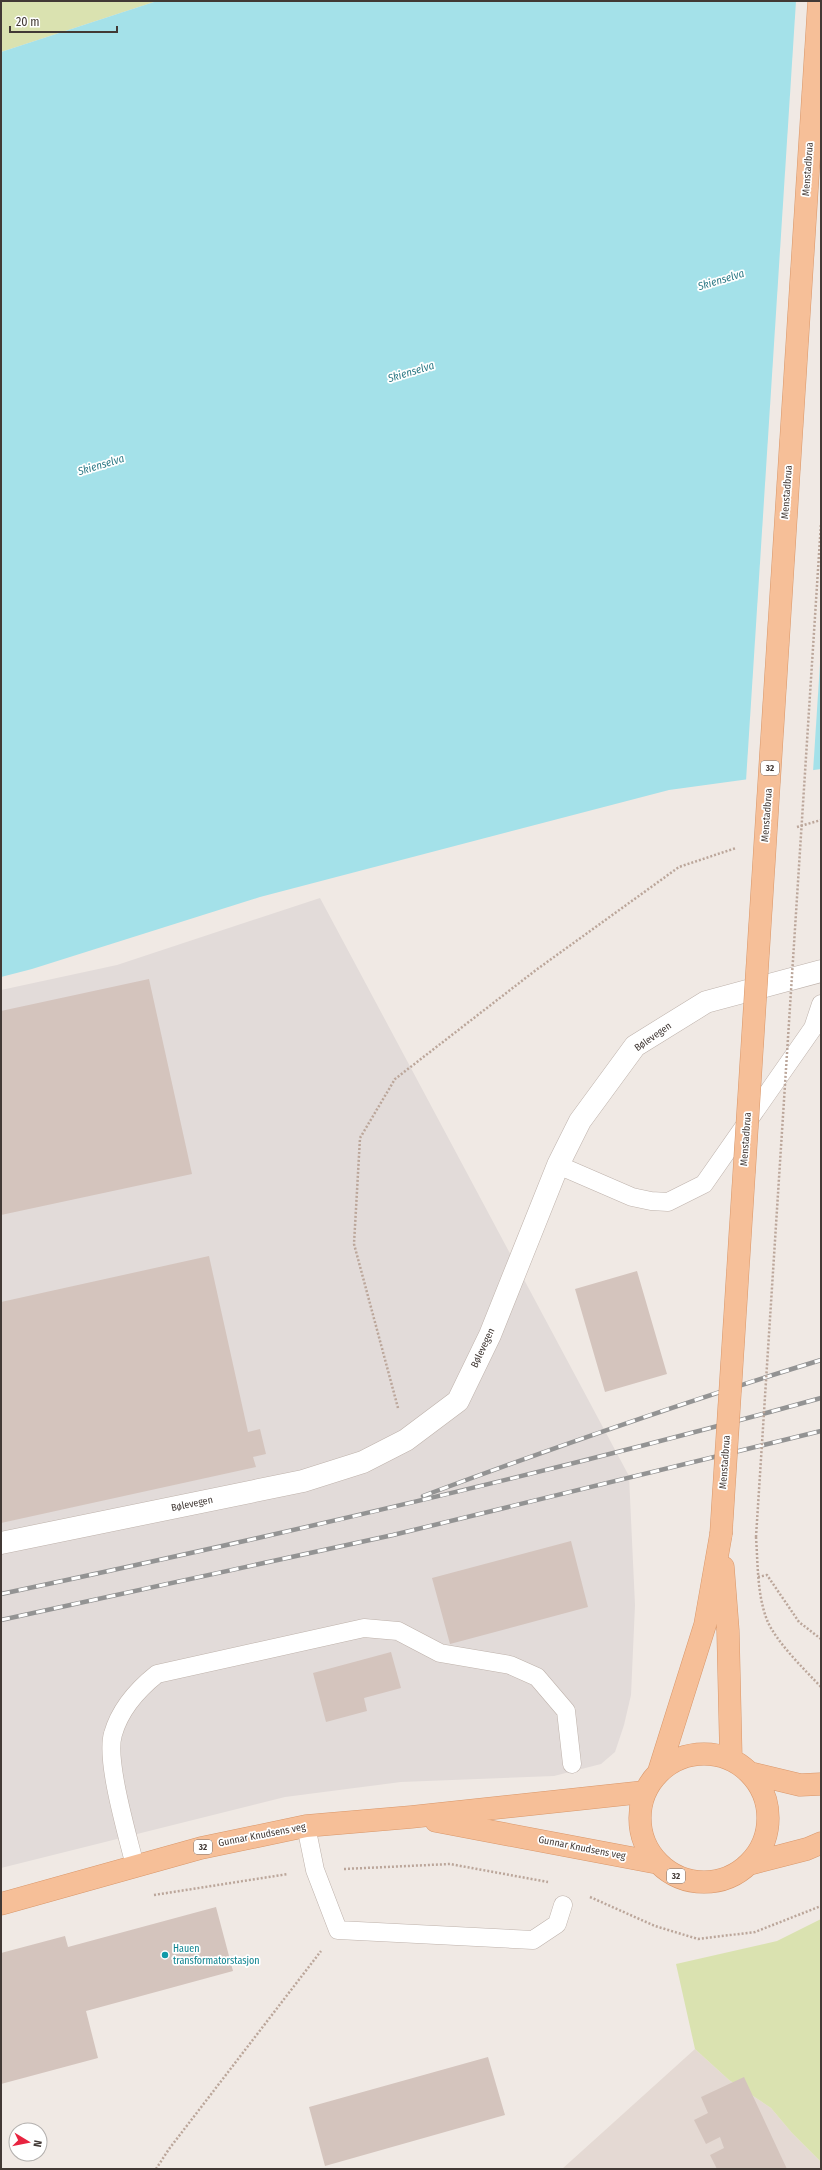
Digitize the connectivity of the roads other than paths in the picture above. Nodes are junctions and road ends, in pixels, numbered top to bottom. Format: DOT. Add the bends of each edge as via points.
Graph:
graph roads {
  1 [pos="819,1"];
  2 [pos="821,971"];
  3 [pos="821,1004"];
  4 [pos="558,1164"];
  5 [pos="721,1534"];
  6 [pos="1,1543"];
  7 [pos="731,1759"];
  8 [pos="572,1764"];
  9 [pos="660,1771"];
  10 [pos="750,1773"];
  11 [pos="821,1784"];
  12 [pos="644,1792"];
  13 [pos="411,1817"];
  14 [pos="306,1826"];
  15 [pos="821,1843"];
  16 [pos="658,1863"];
  17 [pos="749,1864"];
  18 [pos="135,1866"];
  19 [pos="1,1904"];
  20 [pos="563,1905"];
  1 -- 5 [label="main road, Menstadbrua / 32, bridge"];
  2 -- 4 [label="street, Bølevegen" via="706,1002 635,1046 580,1122"];
  3 -- 4 [label="lane" via="813,1028 704,1184 668,1202 651,1201 632,1197"];
  4 -- 6 [label="street, Bølevegen" via="490,1334 458,1401 406,1440 362,1462 303,1481"];
  5 -- 7 [label="main road, Menstadbrua / 32" via="728,1631"];
  5 -- 9 [label="main road, Menstadbrua / 32" via="705,1625"];
  7 -- 9 [label="main road, 32" via="707,1753 681,1757"];
  7 -- 10 [label="main road, 32"];
  8 -- 18 [label="lane" via="566,1711 537,1677 510,1666 440,1653 398,1631 364,1628 157,1674 139,1688 120,1716 112,1736 112,1767"];
  9 -- 12 [label="main road, 32"];
  10 -- 11 [label="main road, 32" via="800,1785"];
  10 -- 17 [label="main road, 32" via="764,1794 768,1818 763,1843"];
  12 -- 13 [label="main road, Gunnar Knudsens veg / 32"];
  12 -- 16 [label="main road, 32" via="639,1819 644,1842"];
  13 -- 14 [label="main road, Gunnar Knudsens veg / 32"];
  13 -- 16 [label="main road, Gunnar Knudsens veg / 32"];
  14 -- 18 [label="main road, Gunnar Knudsens veg / 32" via="251,1836"];
  14 -- 20 [label="lane" via="315,1870 338,1930 533,1940 557,1924"];
  15 -- 17 [label="main road, 32"];
  16 -- 17 [label="main road, 32" via="679,1878 703,1883 728,1878"];
  18 -- 19 [label="main road, Gunnar Knudsens veg / 32"];
}
